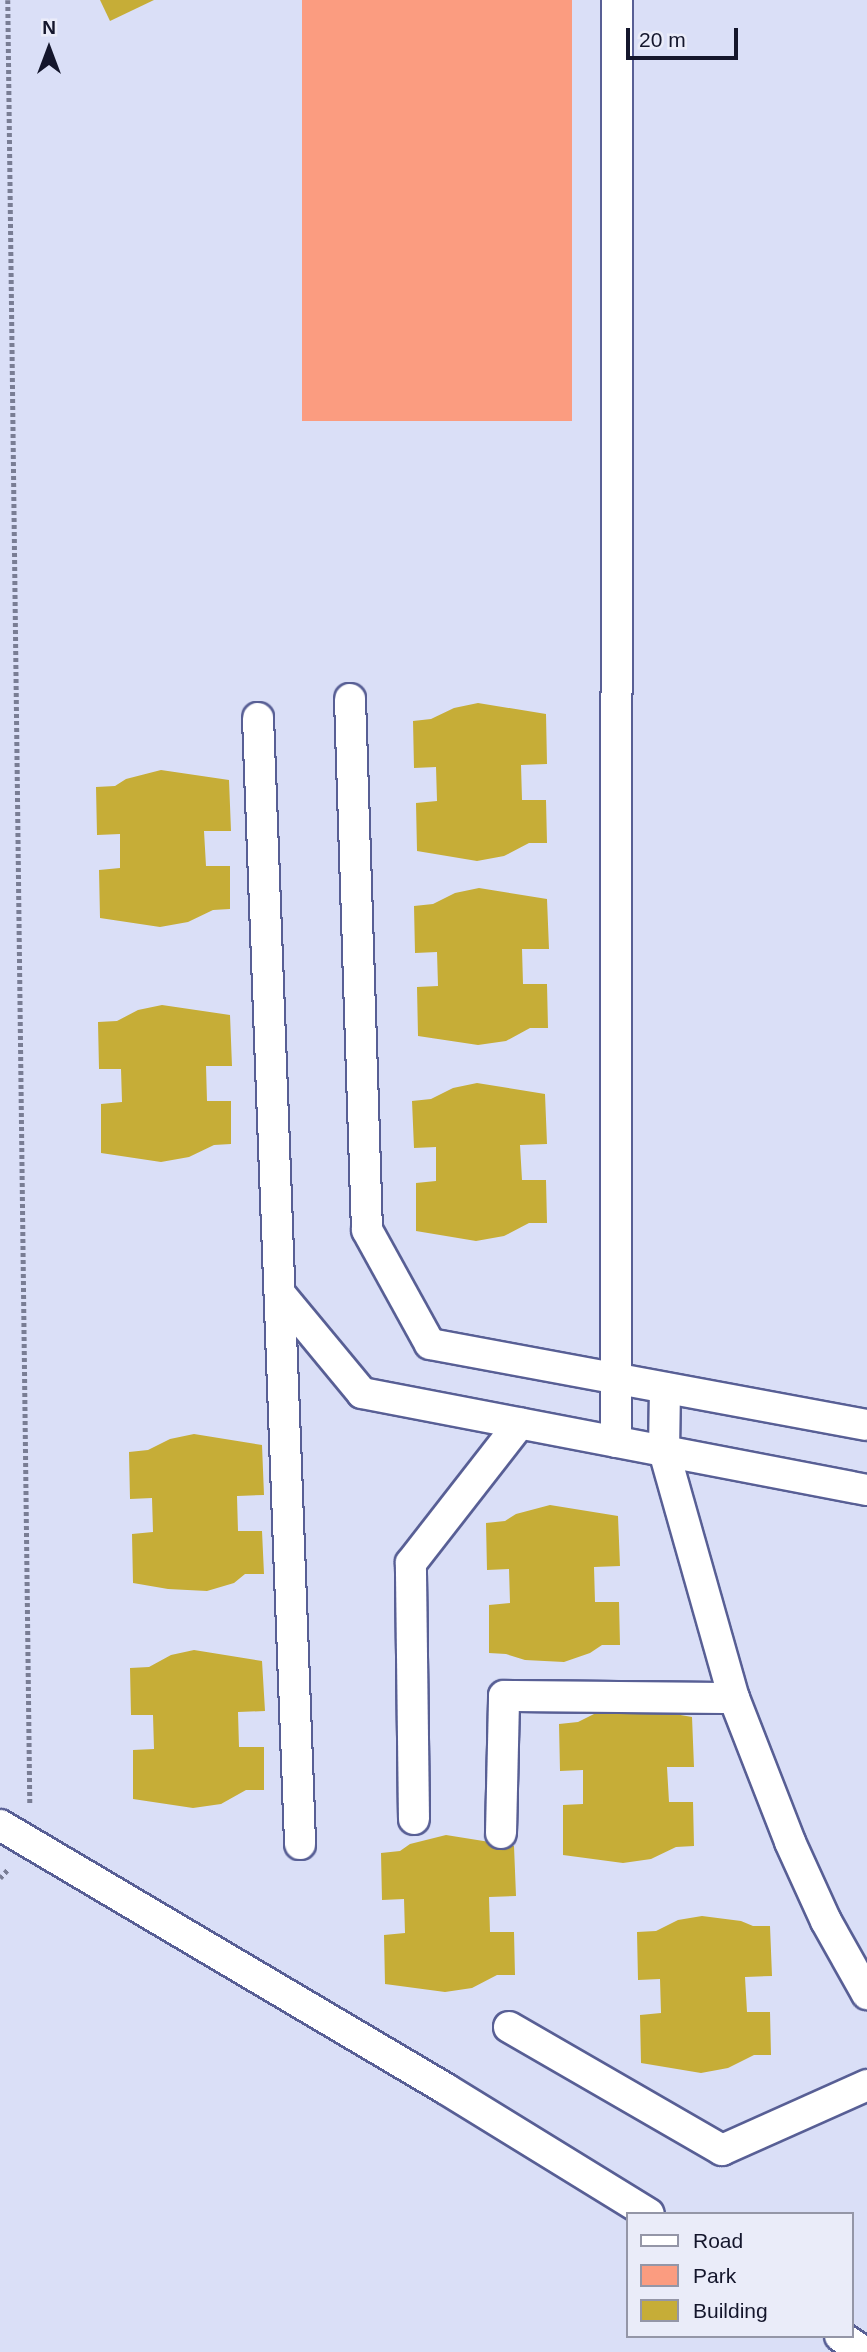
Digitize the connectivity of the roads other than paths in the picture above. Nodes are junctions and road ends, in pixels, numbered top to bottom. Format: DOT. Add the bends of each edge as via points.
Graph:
graph roads {
  1 [pos="617,0"];
  2 [pos="351,699"];
  3 [pos="258,718"];
  4 [pos="281,1296"];
  5 [pos="615,1378"];
  6 [pos="665,1388"];
  7 [pos="520,1423"];
  8 [pos="867,1424"];
  9 [pos="616,1442"];
  10 [pos="664,1451"];
  11 [pos="867,1490"];
  12 [pos="734,1698"];
  13 [pos="414,1819"];
  14 [pos="0,1825"];
  15 [pos="502,1833"];
  16 [pos="300,1844"];
  17 [pos="867,1994"];
  18 [pos="509,2027"];
  19 [pos="867,2085"];
  20 [pos="646,2212"];
  21 [pos="843,2338"];
  22 [pos="864,2352"];
  1 -- 5 [label="street"];
  2 -- 5 [label="street" via="367,1230 430,1344"];
  3 -- 4 [label="street"];
  4 -- 7 [label="street" via="362,1393"];
  4 -- 16 [label="street"];
  5 -- 6 [label="street"];
  5 -- 9 [label="street"];
  6 -- 8 [label="street"];
  6 -- 10 [label="street"];
  7 -- 9 [label="street"];
  7 -- 13 [label="street" via="411,1563"];
  9 -- 10 [label="street"];
  10 -- 11 [label="street"];
  10 -- 12 [label="street"];
  12 -- 15 [label="street" via="504,1696"];
  12 -- 17 [label="street" via="795,1853"];
  14 -- 20 [label="street"];
  18 -- 19 [label="street" via="722,2150"];
  21 -- 22 [label="street"];
}
